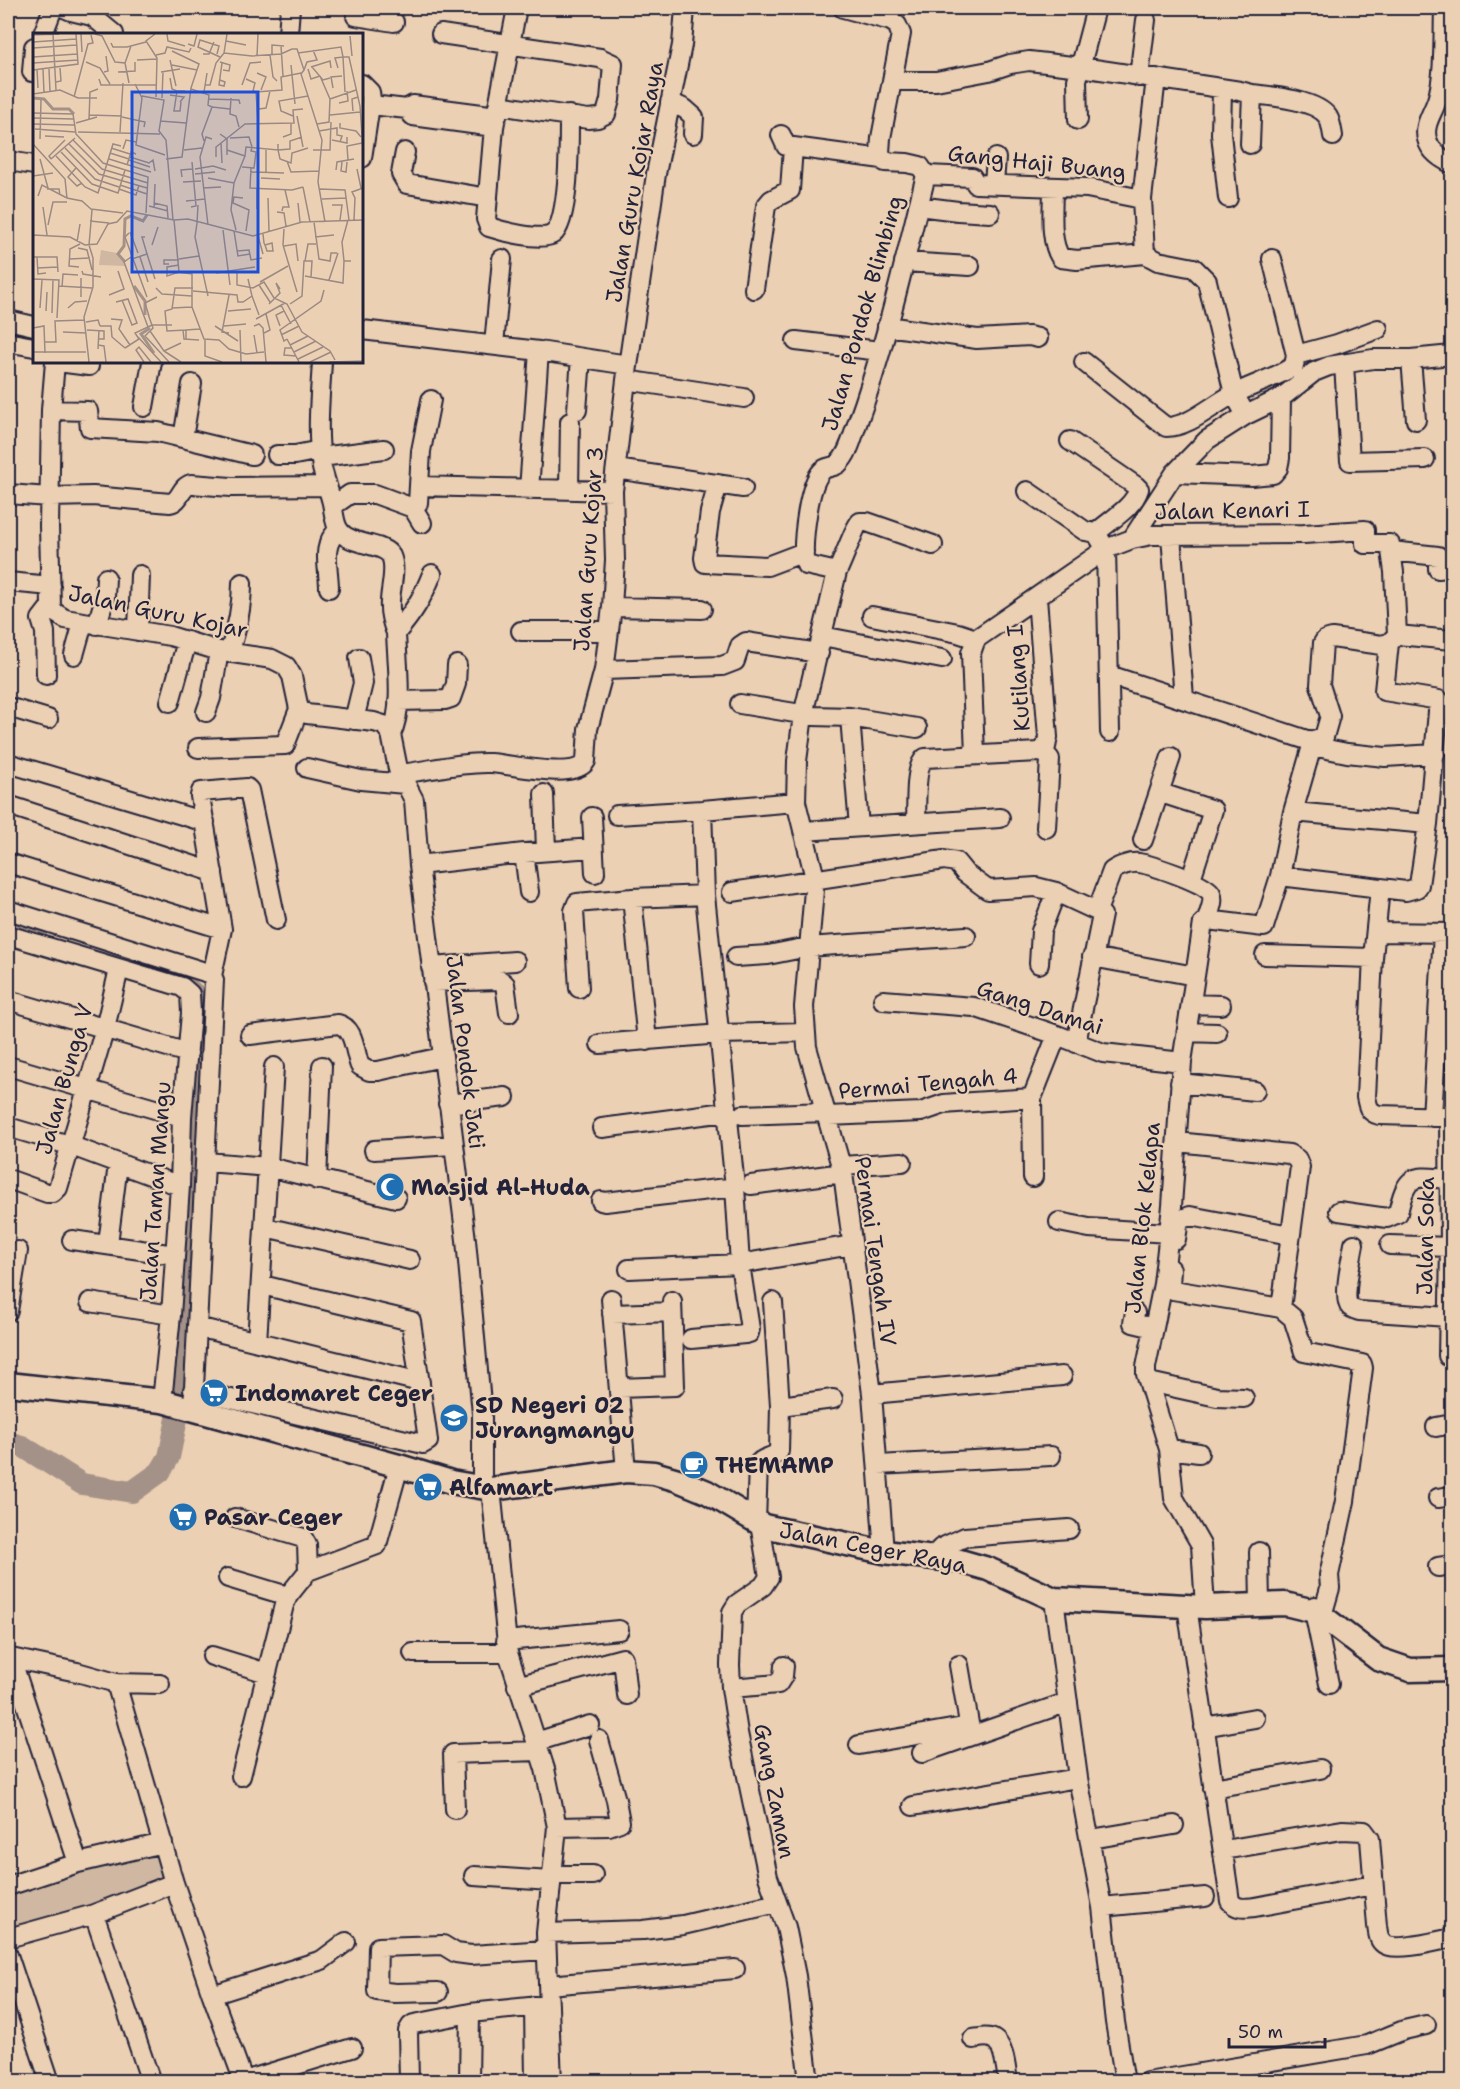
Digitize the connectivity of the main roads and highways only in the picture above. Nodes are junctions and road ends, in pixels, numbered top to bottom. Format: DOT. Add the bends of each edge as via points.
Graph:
graph roads {
  1 [pos="8,1384"];
  2 [pos="1452,1669"];
  1 -- 2 [label="main road, Jalan Ceger Raya" via="193,1402 451,1482 487,1488 626,1471 654,1473 707,1492 763,1525 884,1552 960,1561 988,1569 1054,1599 1196,1606 1286,1604 1317,1616 1378,1659 1410,1670"];
}
